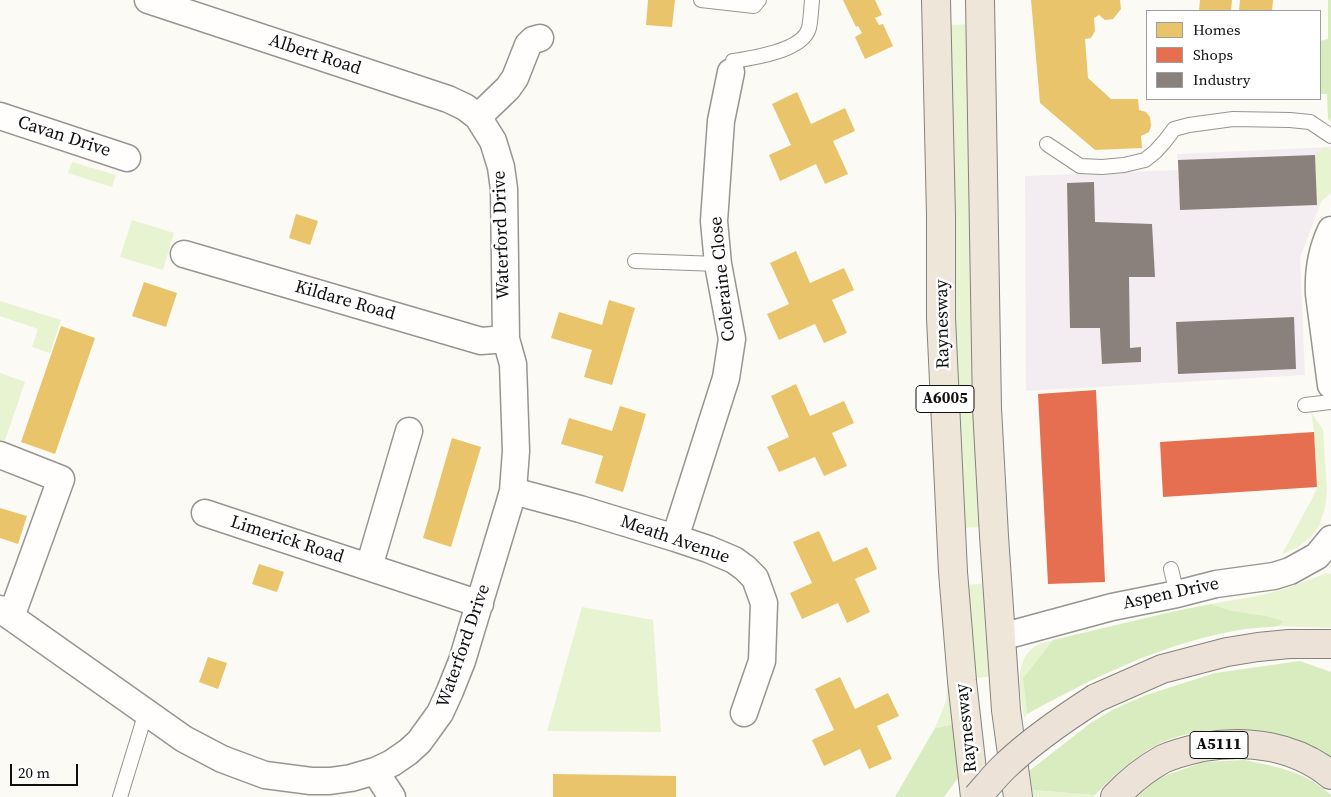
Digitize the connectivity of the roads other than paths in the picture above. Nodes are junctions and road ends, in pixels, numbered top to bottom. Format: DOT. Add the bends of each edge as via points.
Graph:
graph roads {
  1 [pos="148,0"];
  2 [pos="701,0"];
  3 [pos="759,0"];
  4 [pos="812,0"];
  5 [pos="936,0"];
  6 [pos="980,0"];
  7 [pos="540,38"];
  8 [pos="731,72"];
  9 [pos="0,116"];
  10 [pos="478,117"];
  11 [pos="1331,136"];
  12 [pos="1047,144"];
  13 [pos="127,158"];
  14 [pos="1331,230"];
  15 [pos="184,254"];
  16 [pos="635,261"];
  17 [pos="718,264"];
  18 [pos="506,339"];
  19 [pos="1331,385"];
  20 [pos="1331,402"];
  21 [pos="1305,406"];
  22 [pos="409,431"];
  23 [pos="0,455"];
  24 [pos="513,491"];
  25 [pos="205,513"];
  26 [pos="675,538"];
  27 [pos="1331,539"];
  28 [pos="369,567"];
  29 [pos="480,604"];
  30 [pos="5,613"];
  31 [pos="1002,637"];
  32 [pos="1331,644"];
  33 [pos="146,712"];
  34 [pos="744,713"];
  35 [pos="375,771"];
  36 [pos="1331,775"];
  37 [pos="120,797"];
  38 [pos="392,797"];
  39 [pos="976,797"];
  40 [pos="1018,797"];
  41 [pos="1115,797"];
  1 -- 10 [label="street, Albert Road" via="448,99"];
  2 -- 3 [label="lane" via="754,6"];
  4 -- 8 [label="lane" via="809,28 804,38 761,57 732,62"];
  5 -- 39 [label="main road, Raynesway / A6005" via="941,318 952,562"];
  6 -- 31 [label="main road, A6005" via="987,408"];
  7 -- 10 [label="street" via="528,45 508,88"];
  8 -- 17 [label="street, Coleraine Close" via="721,121 714,222"];
  9 -- 13 [label="street, Cavan Drive"];
  10 -- 18 [label="street, Waterford Drive" via="495,147 504,189"];
  11 -- 12 [label="lane" via="1310,122 1233,119 1174,129 1166,141 1144,160 1102,167 1080,166"];
  14 -- 19 [label="street" via="1318,285"];
  15 -- 18 [label="street, Kildare Road" via="481,341"];
  16 -- 17 [label="lane"];
  17 -- 26 [label="street, Coleraine Close" via="732,339 726,378"];
  18 -- 24 [label="street, Waterford Drive" via="513,364 516,451"];
  20 -- 21 [label="lane"];
  22 -- 28 [label="street"];
  23 -- 30 [label="street, Waterford Drive" via="61,479"];
  24 -- 26 [label="street, Meath Avenue"];
  24 -- 29 [label="street, Waterford Drive"];
  25 -- 28 [label="street, Limerick Road"];
  26 -- 34 [label="street, Meath Avenue" via="734,560 755,578 764,603 762,661"];
  27 -- 31 [label="street, Aspen Drive" via="1317,556 1274,576 1216,584 1174,582 1112,607"];
  28 -- 29 [label="street, Limerick Road"];
  29 -- 35 [label="street, Waterford Drive" via="462,661 440,714 408,752"];
  30 -- 33 [label="street, Waterford Drive"];
  31 -- 40 [label="main road, A6005" via="1006,710"];
  32 -- 39 [label="highway, bridge" via="1288,644 1227,652 1162,669 1096,698 1055,725 1002,769"];
  33 -- 35 [label="street, Waterford Drive" via="202,749 265,775 311,782 350,778"];
  33 -- 37 [label="lane"];
  35 -- 38 [label="street"];
  36 -- 41 [label="highway, A5111" via="1306,759 1263,746 1238,743 1186,750 1164,759 1128,783"];
}
